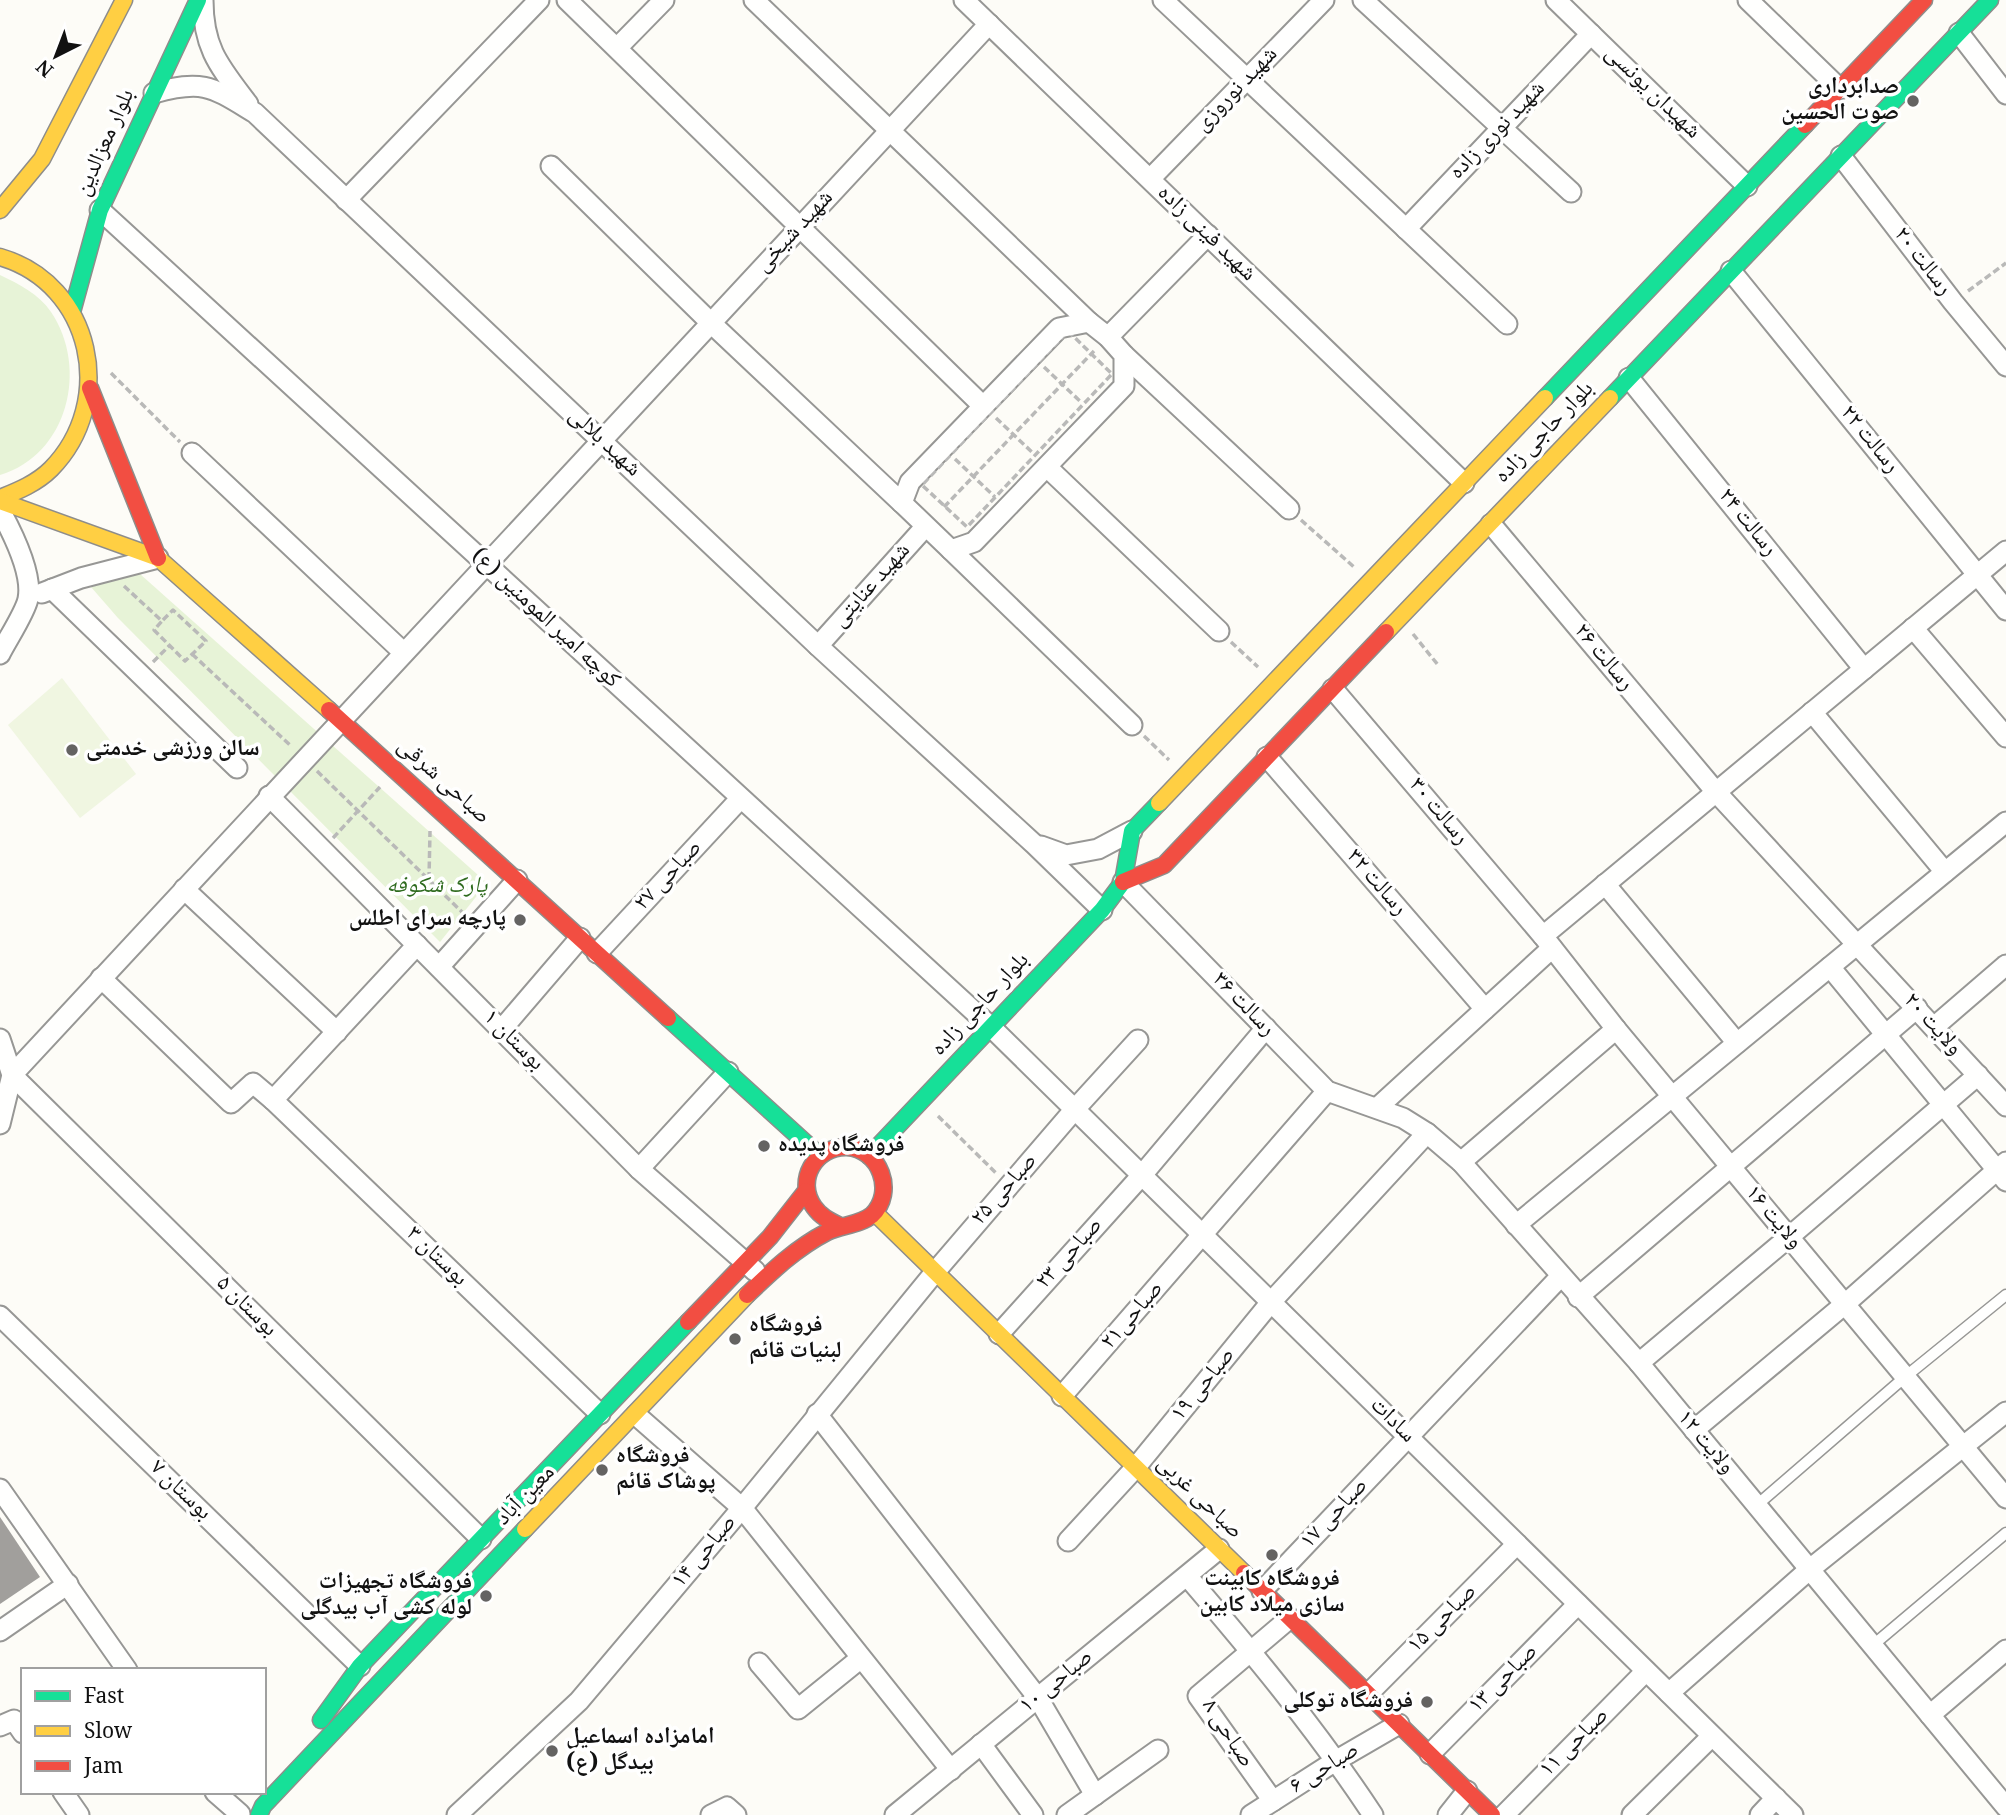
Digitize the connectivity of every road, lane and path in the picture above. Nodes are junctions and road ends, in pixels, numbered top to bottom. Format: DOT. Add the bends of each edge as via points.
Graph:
graph roads {
  1 [pos="201,0"];
  2 [pos="539,0"];
  3 [pos="567,0"];
  4 [pos="664,0"];
  5 [pos="754,0"];
  6 [pos="964,0"];
  7 [pos="1163,0"];
  8 [pos="1324,0"];
  9 [pos="1363,0"];
  10 [pos="1556,0"];
  11 [pos="1748,0"];
  12 [pos="1924,0"];
  13 [pos="1990,0"];
  14 [pos="118,3"];
  15 [pos="989,24"];
  16 [pos="1959,33"];
  17 [pos="1591,34"];
  18 [pos="617,48"];
  19 [pos="1247,80"];
  20 [pos="1840,89"];
  21 [pos="154,93"];
  22 [pos="2006,94"];
  23 [pos="255,113"];
  24 [pos="1502,128"];
  25 [pos="889,130"];
  26 [pos="1841,156"];
  27 [pos="551,166"];
  28 [pos="1150,179"];
  29 [pos="1747,186"];
  30 [pos="1571,192"];
  31 [pos="346,200"];
  32 [pos="0,210"];
  33 [pos="100,211"];
  34 [pos="800,226"];
  35 [pos="1406,229"];
  36 [pos="1208,235"];
  37 [pos="0,257"];
  38 [pos="2006,263"];
  39 [pos="1731,271"];
  40 [pos="1953,302"];
  41 [pos="72,312"];
  42 [pos="711,323"];
  43 [pos="1089,323"];
  44 [pos="1507,324"];
  45 [pos="1108,337"];
  46 [pos="87,349"];
  47 [pos="1092,353"];
  48 [pos="1124,355"];
  49 [pos="1036,359"];
  50 [pos="2006,366"];
  51 [pos="1629,378"];
  52 [pos="1062,384"];
  53 [pos="90,388"];
  54 [pos="987,410"];
  55 [pos="1090,411"];
  56 [pos="1014,435"];
  57 [pos="601,440"];
  58 [pos="947,451"];
  59 [pos="192,453"];
  60 [pos="1042,462"];
  61 [pos="974,477"];
  62 [pos="1464,483"];
  63 [pos="0,500"];
  64 [pos="902,503"];
  65 [pos="1001,504"];
  66 [pos="944,507"];
  67 [pos="1289,509"];
  68 [pos="0,510"];
  69 [pos="1490,524"];
  70 [pos="925,527"];
  71 [pos="951,550"];
  72 [pos="2006,551"];
  73 [pos="158,558"];
  74 [pos="485,564"];
  75 [pos="1354,567"];
  76 [pos="107,571"];
  77 [pos="1978,575"];
  78 [pos="52,589"];
  79 [pos="28,599"];
  80 [pos="2006,610"];
  81 [pos="1400,618"];
  82 [pos="162,621"];
  83 [pos="1913,628"];
  84 [pos="1219,631"];
  85 [pos="169,646"];
  86 [pos="818,646"];
  87 [pos="403,652"];
  88 [pos="0,654"];
  89 [pos="192,654"];
  90 [pos="1438,665"];
  91 [pos="1258,667"];
  92 [pos="1864,669"];
  93 [pos="142,674"];
  94 [pos="1333,689"];
  95 [pos="1812,712"];
  96 [pos="340,720"];
  97 [pos="1132,725"];
  98 [pos="2006,737"];
  99 [pos="1268,757"];
  100 [pos="304,758"];
  101 [pos="1169,760"];
  102 [pos="237,768"];
  103 [pos="395,770"];
  104 [pos="1716,792"];
  105 [pos="269,796"];
  106 [pos="740,799"];
  107 [pos="430,801"];
  108 [pos="358,811"];
  109 [pos="2006,822"];
  110 [pos="1132,831"];
  111 [pos="1034,844"];
  112 [pos="322,850"];
  113 [pos="1945,872"];
  114 [pos="429,880"];
  115 [pos="517,880"];
  116 [pos="1123,882"];
  117 [pos="1605,884"];
  118 [pos="184,889"];
  119 [pos="1102,909"];
  120 [pos="476,926"];
  121 [pos="580,938"];
  122 [pos="1548,942"];
  123 [pos="1858,944"];
  124 [pos="417,946"];
  125 [pos="597,953"];
  126 [pos="2006,965"];
  127 [pos="439,967"];
  128 [pos="1830,967"];
  129 [pos="102,978"];
  130 [pos="1917,1008"];
  131 [pos="1485,1009"];
  132 [pos="991,1027"];
  133 [pos="1934,1027"];
  134 [pos="1266,1028"];
  135 [pos="502,1029"];
  136 [pos="1616,1029"];
  137 [pos="337,1032"];
  138 [pos="1886,1035"];
  139 [pos="0,1038"];
  140 [pos="1138,1040"];
  141 [pos="1737,1043"];
  142 [pos="728,1072"];
  143 [pos="1978,1074"];
  144 [pos="12,1076"];
  145 [pos="1327,1091"];
  146 [pos="1672,1096"];
  147 [pos="2004,1098"];
  148 [pos="272,1100"];
  149 [pos="922,1101"];
  150 [pos="1943,1105"];
  151 [pos="1377,1108"];
  152 [pos="1075,1109"];
  153 [pos="0,1124"];
  154 [pos="1427,1133"];
  155 [pos="820,1156"];
  156 [pos="869,1156"];
  157 [pos="1461,1162"];
  158 [pos="1730,1166"];
  159 [pos="639,1169"];
  160 [pos="2003,1171"];
  161 [pos="1142,1175"];
  162 [pos="1009,1185"];
  163 [pos="806,1191"];
  164 [pos="874,1213"];
  165 [pos="1516,1225"];
  166 [pos="840,1226"];
  167 [pos="1203,1236"];
  168 [pos="1790,1237"];
  169 [pos="745,1262"];
  170 [pos="935,1272"];
  171 [pos="1561,1276"];
  172 [pos="763,1279"];
  173 [pos="2006,1295"];
  174 [pos="1578,1297"];
  175 [pos="1271,1302"];
  176 [pos="1845,1304"];
  177 [pos="0,1316"];
  178 [pos="999,1334"];
  179 [pos="1639,1363"];
  180 [pos="1905,1377"];
  181 [pos="1062,1396"];
  182 [pos="2006,1412"];
  183 [pos="600,1414"];
  184 [pos="817,1414"];
  185 [pos="636,1415"];
  186 [pos="1694,1430"];
  187 [pos="1408,1437"];
  188 [pos="1964,1447"];
  189 [pos="1136,1468"];
  190 [pos="0,1489"];
  191 [pos="2006,1498"];
  192 [pos="1756,1505"];
  193 [pos="742,1508"];
  194 [pos="2006,1533"];
  195 [pos="481,1539"];
  196 [pos="1068,1541"];
  197 [pos="1517,1544"];
  198 [pos="1219,1549"];
  199 [pos="1810,1569"];
  200 [pos="1186,1576"];
  201 [pos="68,1584"];
  202 [pos="1262,1591"];
  203 [pos="1578,1604"];
  204 [pos="1290,1618"];
  205 [pos="0,1631"];
  206 [pos="1872,1646"];
  207 [pos="1251,1650"];
  208 [pos="2006,1650"];
  209 [pos="861,1657"];
  210 [pos="759,1663"];
  211 [pos="360,1666"];
  212 [pos="126,1668"];
  213 [pos="1646,1671"];
  214 [pos="1669,1693"];
  215 [pos="1368,1694"];
  216 [pos="1038,1698"];
  217 [pos="1930,1715"];
  218 [pos="1399,1724"];
  219 [pos="0,1726"];
  220 [pos="21,1730"];
  221 [pos="1712,1735"];
  222 [pos="981,1744"];
  223 [pos="1158,1750"];
  224 [pos="1430,1754"];
  225 [pos="1337,1760"];
  226 [pos="951,1770"];
  227 [pos="266,1782"];
  228 [pos="1467,1791"];
  229 [pos="64,1794"];
  230 [pos="217,1794"];
  231 [pos="256,1794"];
  232 [pos="1095,1795"];
  233 [pos="1776,1798"];
  234 [pos="1273,1801"];
  235 [pos="2006,1807"];
  236 [pos="1073,1813"];
  237 [pos="79,1815"];
  238 [pos="240,1815"];
  239 [pos="259,1815"];
  240 [pos="457,1815"];
  241 [pos="711,1815"];
  242 [pos="736,1815"];
  243 [pos="895,1815"];
  244 [pos="1033,1815"];
  245 [pos="1251,1815"];
  246 [pos="1373,1815"];
  247 [pos="1448,1815"];
  248 [pos="1492,1815"];
  249 [pos="1504,1815"];
  250 [pos="1632,1815"];
  251 [pos="1760,1815"];
  252 [pos="1793,1815"];
  1 -- 21 [label="street, بلوار معزالدین"];
  1 -- 23 [label="street" via="206,37 216,62"];
  2 -- 31 [label="street"];
  3 -- 18 [label="street"];
  4 -- 18 [label="street"];
  5 -- 25 [label="street"];
  6 -- 15 [label="street, شهید فینی زاده"];
  7 -- 19 [label="street"];
  8 -- 19 [label="street, شهید نوروزی"];
  9 -- 24 [label="street"];
  10 -- 17 [label="street, شهیدان یونسی"];
  11 -- 20 [label="street"];
  12 -- 20 [label="street, بلوار حاجی زاده"];
  13 -- 16 [label="street, بلوار حاجی زاده"];
  14 -- 32 [label="street, بلوار معزالدین" via="42,159"];
  15 -- 25 [label="street, شهید شیخی"];
  15 -- 28 [label="street, شهید فینی زاده"];
  16 -- 22 [label="street"];
  16 -- 26 [label="street, بلوار حاجی زاده"];
  17 -- 24 [label="street, شهید نوری زاده"];
  17 -- 29 [label="street, شهیدان یونسی"];
  18 -- 34 [label="street"];
  19 -- 28 [label="street, شهید نوروزی"];
  19 -- 35 [label="street"];
  20 -- 29 [label="street, بلوار حاجی زاده"];
  21 -- 23 [label="street, شهید بلالی" via="182,85 214,89"];
  21 -- 33 [label="street, بلوار معزالدین"];
  23 -- 31 [label="street, شهید بلالی"];
  24 -- 30 [label="street"];
  24 -- 35 [label="street, شهید نوری زاده"];
  25 -- 34 [label="street, شهید شیخی"];
  25 -- 43 [label="street"];
  26 -- 39 [label="street, بلوار حاجی زاده"];
  26 -- 40 [label="street, رسالت ۲۰"];
  27 -- 42 [label="street"];
  28 -- 36 [label="street, شهید فینی زاده"];
  29 -- 62 [label="street, بلوار حاجی زاده"];
  31 -- 57 [label="street, شهید بلالی"];
  33 -- 41 [label="street, بلوار معزالدین"];
  33 -- 74 [label="street, کوچه امیر المومنین (ع)"];
  34 -- 42 [label="street, شهید شیخی"];
  34 -- 54 [label="street"];
  35 -- 44 [label="street"];
  36 -- 45 [label="street"];
  36 -- 62 [label="street, شهید فینی زاده"];
  37 -- 41 [label="street" via="44,280"];
  38 -- 40 [label="path"];
  39 -- 51 [label="street, بلوار حاجی زاده"];
  39 -- 77 [label="street, رسالت ۲۲"];
  40 -- 50 [label="street, رسالت ۲۰"];
  41 -- 46 [label="street"];
  42 -- 57 [label="street, شهید شیخی"];
  42 -- 64 [label="street"];
  43 -- 45 [label="street"];
  43 -- 49 [label="street" via="1059,328"];
  45 -- 47 [label="path"];
  45 -- 48 [label="street"];
  46 -- 53 [label="street"];
  46 -- 59 [label="path"];
  47 -- 49 [label="path" via="1068,331"];
  47 -- 52 [label="path"];
  47 -- 55 [label="path" via="1112,374"];
  48 -- 55 [label="street" via="1124,386"];
  48 -- 67 [label="street"];
  49 -- 52 [label="path"];
  49 -- 54 [label="street"];
  49 -- 54 [label="path"];
  51 -- 69 [label="street, بلوار حاجی زاده"];
  51 -- 92 [label="street, رسالت ۲۴"];
  52 -- 55 [label="path"];
  52 -- 56 [label="path"];
  53 -- 63 [label="street" via="80,426 60,459 31,485"];
  53 -- 73 [label="street"];
  54 -- 56 [label="path"];
  54 -- 58 [label="street"];
  54 -- 58 [label="path"];
  55 -- 60 [label="street"];
  55 -- 60 [label="path"];
  56 -- 60 [label="path"];
  56 -- 61 [label="path"];
  57 -- 74 [label="street, شهید شیخی"];
  57 -- 86 [label="street, شهید بلالی"];
  58 -- 61 [label="path"];
  58 -- 64 [label="street" via="909,482"];
  58 -- 66 [label="path" via="922,485"];
  59 -- 87 [label="street"];
  60 -- 65 [label="street"];
  60 -- 65 [label="path"];
  60 -- 84 [label="street"];
  61 -- 65 [label="path"];
  61 -- 66 [label="path"];
  62 -- 110 [label="street, بلوار حاجی زاده"];
  63 -- 73 [label="street, صباحی شرقی"];
  64 -- 70 [label="street"];
  65 -- 66 [label="path" via="967,527"];
  65 -- 71 [label="street" via="974,542"];
  67 -- 75 [label="path"];
  68 -- 79 [label="street" via="24,565"];
  69 -- 81 [label="street, بلوار حاجی زاده"];
  69 -- 104 [label="street, رسالت ۲۶"];
  70 -- 71 [label="street"];
  70 -- 86 [label="street, شهید عنایتی"];
  71 -- 97 [label="street"];
  72 -- 77 [label="street"];
  73 -- 76 [label="street"];
  73 -- 96 [label="street, صباحی شرقی"];
  74 -- 87 [label="street, شهید شیخی"];
  74 -- 106 [label="street, کوچه امیر المومنین (ع)"];
  76 -- 78 [label="street"];
  76 -- 82 [label="path"];
  77 -- 80 [label="street, رسالت ۲۲"];
  77 -- 83 [label="street"];
  78 -- 79 [label="street"];
  78 -- 93 [label="street"];
  79 -- 88 [label="street"];
  81 -- 90 [label="path"];
  81 -- 94 [label="street, بلوار حاجی زاده"];
  82 -- 85 [label="path" via="154,630"];
  82 -- 89 [label="path" via="173,610 206,641"];
  83 -- 92 [label="street"];
  83 -- 98 [label="street"];
  84 -- 91 [label="path"];
  85 -- 89 [label="path" via="185,661"];
  85 -- 93 [label="path"];
  86 -- 111 [label="street, شهید بلالی"];
  87 -- 96 [label="street, شهید شیخی"];
  89 -- 100 [label="path"];
  92 -- 95 [label="street"];
  93 -- 102 [label="street"];
  94 -- 99 [label="street, بلوار حاجی زاده"];
  94 -- 122 [label="street, رسالت ۳۰"];
  95 -- 104 [label="street"];
  95 -- 113 [label="street"];
  96 -- 100 [label="street, شهید شیخی"];
  96 -- 103 [label="street, صباحی شرقی"];
  97 -- 101 [label="path"];
  99 -- 116 [label="street, بلوار حاجی زاده" via="1164,865"];
  99 -- 131 [label="street, رسالت ۳۲"];
  100 -- 105 [label="street, شهید شیخی"];
  100 -- 108 [label="path"];
  103 -- 107 [label="street, صباحی شرقی"];
  103 -- 108 [label="path"];
  104 -- 117 [label="street"];
  104 -- 123 [label="street, رسالت ۲۶"];
  105 -- 112 [label="street, بوستان ۱"];
  105 -- 118 [label="street, شهید شیخی"];
  106 -- 125 [label="street, صباحی ۲۷"];
  106 -- 132 [label="street, کوچه امیر المومنین (ع)"];
  107 -- 114 [label="path"];
  107 -- 115 [label="street, صباحی شرقی"];
  108 -- 112 [label="path"];
  108 -- 114 [label="path"];
  109 -- 113 [label="street"];
  110 -- 111 [label="street" via="1098,849 1066,855"];
  110 -- 116 [label="street, بلوار حاجی زاده"];
  111 -- 119 [label="street, شهید بلالی"];
  112 -- 124 [label="street, بوستان ۱"];
  113 -- 123 [label="street"];
  114 -- 120 [label="path"];
  115 -- 120 [label="street"];
  115 -- 121 [label="street, صباحی شرقی"];
  116 -- 119 [label="street, بلوار حاجی زاده"];
  116 -- 134 [label="street, رسالت ۳۶"];
  117 -- 122 [label="street"];
  117 -- 141 [label="street"];
  118 -- 129 [label="street, شهید شیخی"];
  118 -- 137 [label="street"];
  119 -- 132 [label="street, بلوار حاجی زاده"];
  120 -- 127 [label="street"];
  121 -- 125 [label="street, صباحی شرقی"];
  121 -- 135 [label="street"];
  122 -- 131 [label="street"];
  122 -- 136 [label="street, ولایت ۱۶"];
  123 -- 128 [label="street"];
  123 -- 130 [label="street, ولایت ۲۰"];
  124 -- 127 [label="street, بوستان ۱"];
  124 -- 137 [label="street"];
  125 -- 142 [label="street, صباحی شرقی"];
  126 -- 133 [label="street"];
  127 -- 135 [label="street, بوستان ۱"];
  128 -- 138 [label="street"];
  128 -- 141 [label="street"];
  129 -- 144 [label="street, شهید شیخی"];
  129 -- 148 [label="street" via="231,1103 253,1083"];
  130 -- 133 [label="street, ولایت ۲۰"];
  130 -- 138 [label="street"];
  131 -- 151 [label="street"];
  132 -- 149 [label="street, بلوار حاجی زاده"];
  132 -- 152 [label="street, سادات"];
  133 -- 143 [label="street, ولایت ۲۰"];
  134 -- 145 [label="street, رسالت ۳۶"];
  134 -- 161 [label="street, صباحی ۲۳"];
  135 -- 159 [label="street, بوستان ۱"];
  136 -- 146 [label="street, ولایت ۱۶"];
  136 -- 157 [label="street"];
  137 -- 148 [label="street"];
  138 -- 150 [label="street"];
  138 -- 158 [label="street"];
  139 -- 144 [label="street"];
  140 -- 152 [label="street, صباحی ۲۵"];
  141 -- 146 [label="street"];
  142 -- 155 [label="street, صباحی شرقی"];
  142 -- 159 [label="street"];
  143 -- 147 [label="street, ولایت ۲۰"];
  143 -- 150 [label="street"];
  144 -- 153 [label="street"];
  144 -- 195 [label="street, بوستان ۵"];
  145 -- 151 [label="street, رسالت ۳۶"];
  145 -- 167 [label="street, صباحی۲۱"];
  146 -- 158 [label="street, ولایت ۱۶"];
  146 -- 165 [label="street"];
  148 -- 183 [label="street, بوستان ۳"];
  149 -- 156 [label="street, بلوار حاجی زاده"];
  149 -- 162 [label="path"];
  150 -- 160 [label="street"];
  150 -- 168 [label="street"];
  151 -- 154 [label="street, ولایت ۱۲"];
  152 -- 161 [label="street, سادات"];
  152 -- 162 [label="street, صباحی ۲۵"];
  154 -- 157 [label="street, ولایت ۱۲"];
  154 -- 175 [label="street, صباحی ۱۹"];
  155 -- 156 [label="street" via="845,1147"];
  155 -- 163 [label="street" via="806,1178"];
  156 -- 164 [label="street" via="883,1177 881,1202"];
  157 -- 165 [label="street, ولایت ۱۲"];
  158 -- 168 [label="street, ولایت ۱۶"];
  158 -- 174 [label="street"];
  159 -- 169 [label="street, بوستان ۱"];
  160 -- 176 [label="street"];
  161 -- 167 [label="street, سادات"];
  161 -- 178 [label="street, صباحی ۲۳"];
  162 -- 170 [label="street, صباحی ۲۵"];
  163 -- 166 [label="street" via="817,1214"];
  163 -- 169 [label="street, معین آباد" via="787,1220"];
  164 -- 166 [label="street" via="864,1221"];
  164 -- 170 [label="street, صباحی غربی"];
  165 -- 171 [label="street, ولایت ۱۲"];
  166 -- 172 [label="street, معین آباد" via="809,1240"];
  167 -- 175 [label="street, سادات"];
  167 -- 181 [label="street, صباحی۲۱"];
  168 -- 176 [label="street, ولایت ۱۶"];
  168 -- 179 [label="street"];
  169 -- 172 [label="street, بوستان ۱"];
  169 -- 183 [label="street, معین آباد"];
  170 -- 178 [label="street, صباحی غربی"];
  170 -- 184 [label="street, صباحی ۱۴"];
  171 -- 174 [label="street, ولایت ۱۲"];
  171 -- 187 [label="street, صباحی ۱۷"];
  172 -- 185 [label="street, معین آباد"];
  173 -- 180 [label="lane"];
  174 -- 179 [label="street, ولایت ۱۲"];
  175 -- 187 [label="street, سادات"];
  175 -- 189 [label="street, صباحی ۱۹"];
  176 -- 180 [label="street, ولایت ۱۶"];
  176 -- 186 [label="street"];
  177 -- 211 [label="street, بوستان ۷"];
  178 -- 181 [label="street, صباحی غربی"];
  179 -- 186 [label="street, ولایت ۱۲"];
  180 -- 188 [label="street, ولایت ۱۶"];
  180 -- 192 [label="lane"];
  181 -- 189 [label="street, صباحی غربی"];
  182 -- 188 [label="street"];
  183 -- 195 [label="street, معین آباد"];
  184 -- 193 [label="street, صباحی ۱۴"];
  184 -- 216 [label="street"];
  185 -- 193 [label="street"];
  185 -- 239 [label="street, معین آباد" via="351,1709"];
  186 -- 192 [label="street, ولایت ۱۲"];
  187 -- 197 [label="street, سادات"];
  187 -- 202 [label="street, صباحی ۱۷"];
  188 -- 191 [label="street, ولایت ۱۶"];
  188 -- 199 [label="street"];
  189 -- 196 [label="street, صباحی ۱۹"];
  189 -- 198 [label="street, صباحی غربی"];
  190 -- 201 [label="street"];
  192 -- 199 [label="street, ولایت ۱۲"];
  193 -- 209 [label="street"];
  193 -- 240 [label="street, صباحی ۱۴" via="579,1701"];
  194 -- 206 [label="lane"];
  195 -- 211 [label="street, معین آباد"];
  197 -- 203 [label="street, سادات"];
  197 -- 215 [label="street, صباحی ۱۵"];
  198 -- 200 [label="street, صباحی ۱۰"];
  198 -- 202 [label="street, صباحی غربی"];
  199 -- 206 [label="street, ولایت ۱۲"];
  199 -- 214 [label="street"];
  200 -- 207 [label="street"];
  200 -- 216 [label="street, صباحی ۱۰"];
  201 -- 205 [label="street"];
  201 -- 212 [label="street"];
  202 -- 204 [label="street, صباحی غربی"];
  203 -- 213 [label="street, سادات"];
  203 -- 224 [label="street, صباحی ۱۳"];
  204 -- 207 [label="street, صباحی ۸"];
  204 -- 215 [label="street, صباحی غربی"];
  206 -- 217 [label="street, ولایت ۱۲"];
  207 -- 225 [label="street"];
  207 -- 234 [label="street, صباحی ۸" via="1198,1696"];
  208 -- 217 [label="street"];
  209 -- 210 [label="street" via="798,1709"];
  209 -- 226 [label="street"];
  211 -- 227 [label="street, معین آباد" via="316,1727"];
  213 -- 214 [label="street, سادات"];
  213 -- 249 [label="street, صباحی ۱۱"];
  214 -- 221 [label="street, سادات"];
  215 -- 218 [label="street, صباحی غربی"];
  216 -- 222 [label="street, صباحی ۱۰"];
  216 -- 232 [label="street"];
  217 -- 235 [label="street, ولایت ۱۲"];
  218 -- 224 [label="street, صباحی غربی"];
  218 -- 225 [label="street, صباحی ۶"];
  219 -- 220 [label="street" via="14,1720"];
  221 -- 233 [label="street, سادات"];
  221 -- 250 [label="street"];
  222 -- 226 [label="street, صباحی ۱۰"];
  222 -- 244 [label="street"];
  223 -- 232 [label="street"];
  224 -- 228 [label="street, صباحی غربی"];
  225 -- 234 [label="street, صباحی ۶"];
  225 -- 246 [label="street"];
  226 -- 243 [label="street, صباحی ۱۰"];
  228 -- 247 [label="street"];
  228 -- 248 [label="street, صباحی غربی"];
  229 -- 237 [label="street"];
  230 -- 238 [label="street"];
  231 -- 238 [label="street"];
  232 -- 236 [label="street"];
  233 -- 251 [label="street"];
  233 -- 252 [label="street, سادات"];
  234 -- 245 [label="street, صباحی ۶"];
  241 -- 242 [label="street" via="727,1807"];
}
